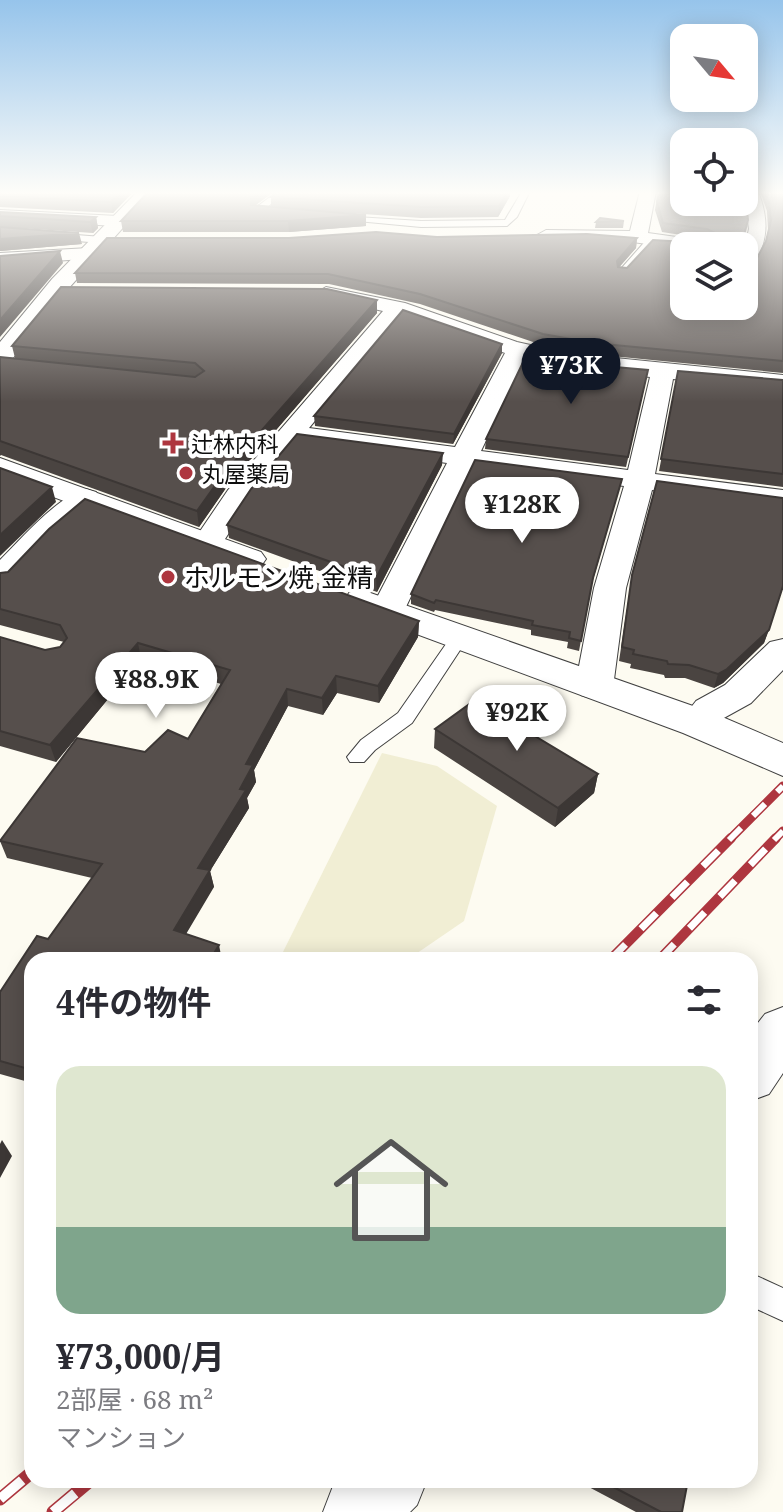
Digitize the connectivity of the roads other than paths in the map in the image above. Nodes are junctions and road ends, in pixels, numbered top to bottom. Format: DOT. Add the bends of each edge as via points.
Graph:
graph roads {
  1 [pos="82,262"];
  2 [pos="630,262"];
  3 [pos="622,273"];
  4 [pos="57,288"];
  5 [pos="86,292"];
  6 [pos="307,292"];
  7 [pos="398,307"];
  8 [pos="518,349"];
  9 [pos="5,363"];
  10 [pos="663,371"];
  11 [pos="783,382"];
  12 [pos="292,434"];
  13 [pos="464,457"];
  14 [pos="0,467"];
  15 [pos="640,480"];
  16 [pos="86,498"];
  17 [pos="783,499"];
  18 [pos="207,543"];
  19 [pos="276,569"];
  20 [pos="0,579"];
  21 [pos="332,590"];
  22 [pos="387,611"];
  23 [pos="459,638"];
  24 [pos="783,650"];
  25 [pos="594,687"];
  26 [pos="698,723"];
  27 [pos="357,757"];
  28 [pos="783,761"];
  29 [pos="783,1030"];
  30 [pos="758,1065"];
  31 [pos="758,1293"];
  32 [pos="783,1305"];
  33 [pos="384,1488"];
  34 [pos="359,1512"];
  1 -- 4 [label="street"];
  2 -- 3 [label="lane"];
  4 -- 5 [label="street"];
  4 -- 9 [label="street"];
  6 -- 7 [label="street"];
  7 -- 8 [label="street"];
  7 -- 12 [label="street"];
  8 -- 10 [label="street"];
  8 -- 13 [label="street"];
  10 -- 11 [label="street"];
  10 -- 15 [label="street"];
  12 -- 13 [label="street"];
  12 -- 18 [label="street" via="238,496"];
  13 -- 15 [label="street"];
  13 -- 22 [label="street"];
  14 -- 16 [label="street"];
  15 -- 17 [label="street"];
  15 -- 25 [label="street" via="610,588"];
  16 -- 18 [label="street"];
  16 -- 20 [label="street"];
  18 -- 19 [label="street"];
  21 -- 22 [label="street"];
  22 -- 23 [label="street"];
  23 -- 25 [label="street"];
  23 -- 27 [label="lane" via="405,718 378,734"];
  24 -- 26 [label="street" via="738,694 709,710"];
  25 -- 26 [label="street"];
  26 -- 28 [label="street"];
  29 -- 30 [label="street"];
  31 -- 32 [label="lane"];
  33 -- 34 [label="street"];
}
